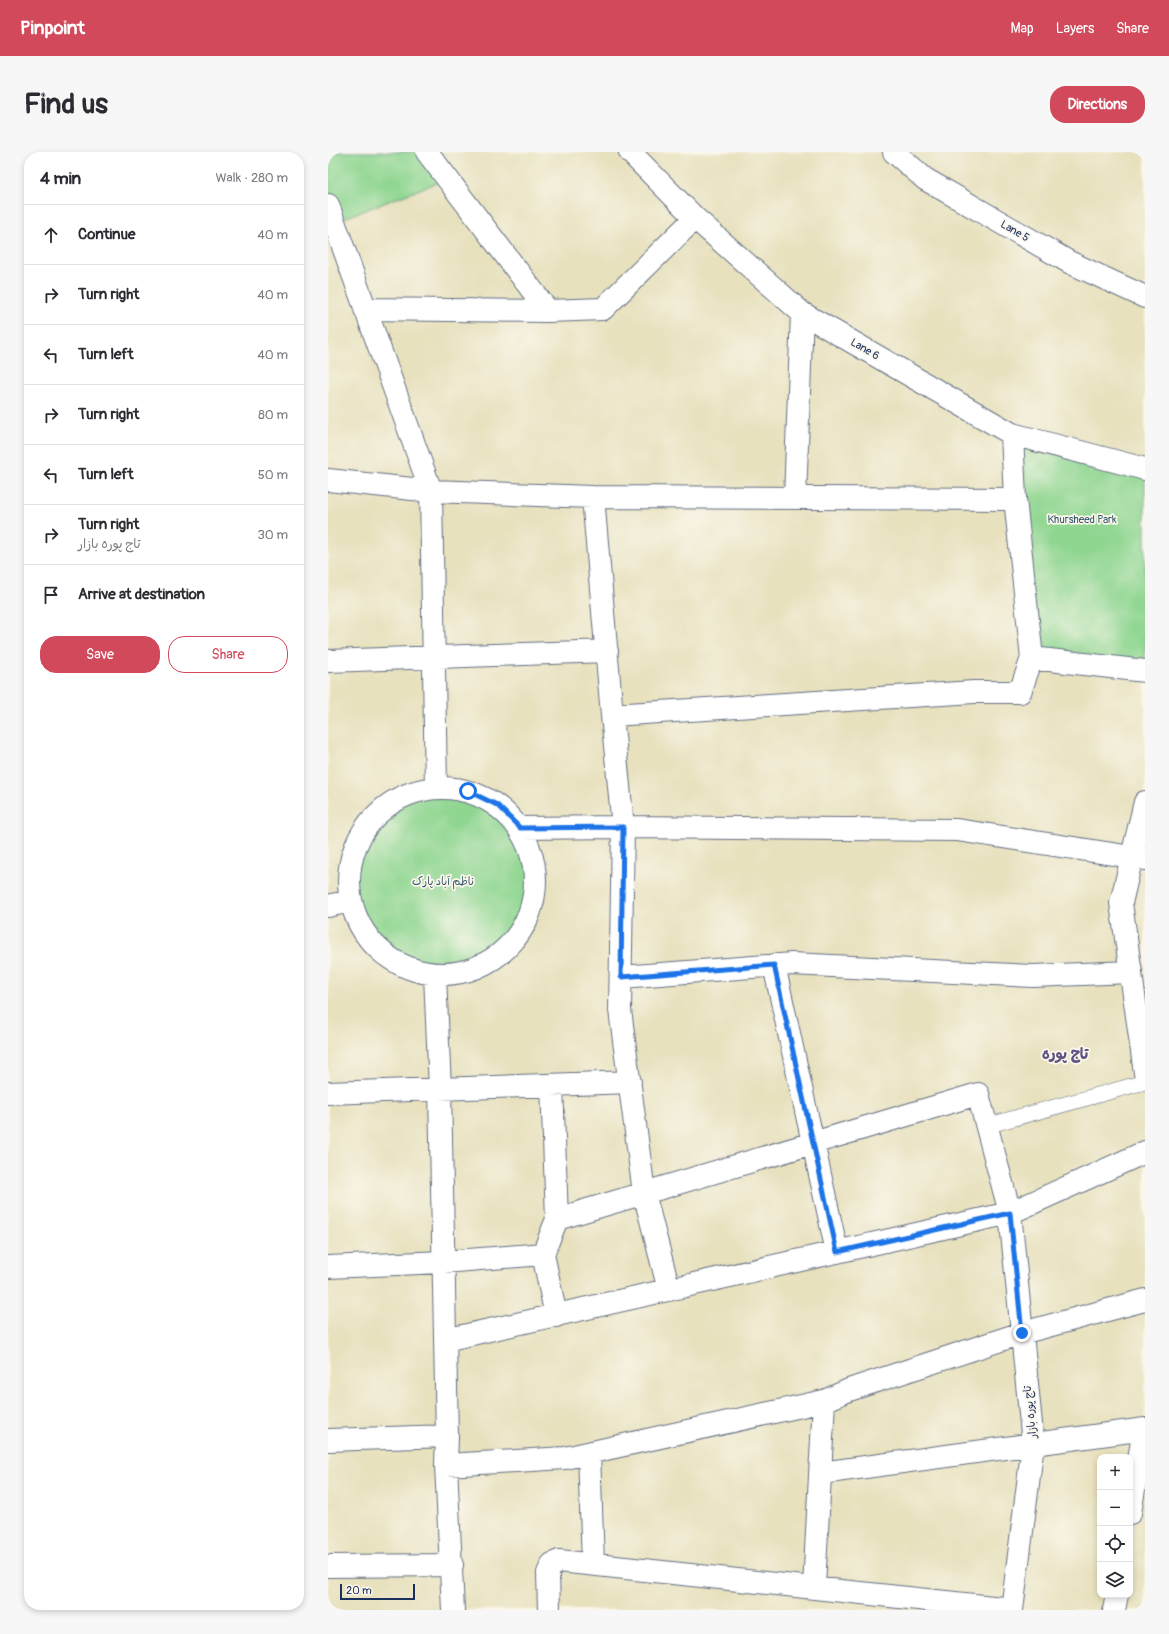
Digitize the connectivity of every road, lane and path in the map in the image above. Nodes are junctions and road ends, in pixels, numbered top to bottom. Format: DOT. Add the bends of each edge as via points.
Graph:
graph roads {
  1 [pos="427,152"];
  2 [pos="630,152"];
  3 [pos="894,152"];
  4 [pos="328,205"];
  5 [pos="696,218"];
  6 [pos="1145,297"];
  7 [pos="365,308"];
  8 [pos="548,311"];
  9 [pos="802,313"];
  10 [pos="1012,434"];
  11 [pos="1145,469"];
  12 [pos="328,480"];
  13 [pos="431,491"];
  14 [pos="593,497"];
  15 [pos="795,498"];
  16 [pos="1015,498"];
  17 [pos="607,651"];
  18 [pos="434,657"];
  19 [pos="1032,658"];
  20 [pos="328,661"];
  21 [pos="1145,671"];
  22 [pos="612,715"];
  23 [pos="436,788"];
  24 [pos="1145,802"];
  25 [pos="623,827"];
  26 [pos="520,828"];
  27 [pos="1138,858"];
  28 [pos="350,901"];
  29 [pos="328,906"];
  30 [pos="774,965"];
  31 [pos="1131,972"];
  32 [pos="435,975"];
  33 [pos="621,977"];
  34 [pos="1145,1073"];
  35 [pos="630,1082"];
  36 [pos="1145,1082"];
  37 [pos="552,1085"];
  38 [pos="440,1089"];
  39 [pos="328,1093"];
  40 [pos="986,1126"];
  41 [pos="813,1143"];
  42 [pos="1145,1152"];
  43 [pos="644,1193"];
  44 [pos="1010,1213"];
  45 [pos="557,1219"];
  46 [pos="837,1252"];
  47 [pos="543,1254"];
  48 [pos="443,1262"];
  49 [pos="328,1267"];
  50 [pos="669,1290"];
  51 [pos="1145,1300"];
  52 [pos="556,1316"];
  53 [pos="1022,1333"];
  54 [pos="445,1340"];
  55 [pos="824,1401"];
  56 [pos="1144,1429"];
  57 [pos="448,1436"];
  58 [pos="328,1440"];
  59 [pos="1033,1444"];
  60 [pos="589,1453"];
  61 [pos="446,1465"];
  62 [pos="821,1473"];
  63 [pos="1133,1495"];
  64 [pos="594,1564"];
  65 [pos="452,1565"];
  66 [pos="328,1566"];
  67 [pos="814,1587"];
  68 [pos="1116,1598"];
  69 [pos="1012,1609"];
  70 [pos="453,1610"];
  71 [pos="549,1610"];
  72 [pos="1114,1610"];
  1 -- 8 [label="street"];
  2 -- 5 [label="street, Lane 6"];
  3 -- 6 [label="street, Lane 5" via="925,179 1069,262"];
  4 -- 7 [label="street"];
  5 -- 8 [label="street" via="603,308"];
  5 -- 9 [label="street, Lane 6"];
  7 -- 8 [label="street"];
  7 -- 13 [label="street"];
  9 -- 10 [label="street, Lane 6"];
  9 -- 15 [label="street"];
  10 -- 11 [label="street, Lane 6"];
  10 -- 16 [label="street"];
  12 -- 13 [label="street"];
  13 -- 14 [label="street"];
  13 -- 18 [label="street"];
  14 -- 15 [label="street"];
  14 -- 17 [label="street"];
  15 -- 16 [label="street"];
  16 -- 19 [label="street"];
  17 -- 18 [label="street"];
  17 -- 22 [label="street"];
  18 -- 20 [label="street"];
  18 -- 23 [label="street"];
  19 -- 21 [label="street"];
  19 -- 22 [label="street" via="1020,692 974,692"];
  22 -- 25 [label="street"];
  23 -- 26 [label="street" via="468,791 497,805"];
  23 -- 28 [label="street" via="404,795 378,813 358,838 349,869"];
  24 -- 27 [label="street"];
  25 -- 26 [label="street"];
  25 -- 27 [label="street" via="957,830"];
  25 -- 33 [label="street"];
  26 -- 32 [label="street" via="532,855 537,885 530,914 516,941 493,960 465,972"];
  27 -- 31 [label="street" via="1121,902"];
  28 -- 29 [label="street"];
  28 -- 32 [label="street" via="361,929 380,952 406,968"];
  30 -- 31 [label="street" via="1033,976"];
  30 -- 33 [label="street"];
  30 -- 41 [label="street"];
  31 -- 34 [label="street"];
  32 -- 38 [label="street"];
  33 -- 35 [label="street" via="620,1010"];
  35 -- 37 [label="street"];
  35 -- 43 [label="street"];
  36 -- 40 [label="lane"];
  37 -- 38 [label="street"];
  37 -- 45 [label="street"];
  38 -- 39 [label="street"];
  38 -- 48 [label="street"];
  40 -- 41 [label="street, تاج پورہ بازار" via="978,1094"];
  40 -- 44 [label="street, تاج پورہ بازار"];
  41 -- 43 [label="street"];
  41 -- 46 [label="street"];
  42 -- 44 [label="street"];
  43 -- 45 [label="street"];
  43 -- 50 [label="street"];
  44 -- 46 [label="street"];
  44 -- 53 [label="street, تاج پورہ بازار"];
  45 -- 47 [label="street"];
  46 -- 50 [label="street"];
  47 -- 48 [label="street"];
  47 -- 52 [label="street"];
  48 -- 49 [label="street"];
  48 -- 54 [label="street"];
  50 -- 52 [label="street"];
  51 -- 53 [label="street"];
  52 -- 54 [label="street"];
  53 -- 55 [label="street" via="848,1390"];
  53 -- 59 [label="street, تاج پورہ بازار"];
  54 -- 57 [label="street"];
  55 -- 60 [label="street"];
  55 -- 62 [label="street"];
  56 -- 59 [label="street"];
  56 -- 63 [label="street"];
  57 -- 58 [label="street"];
  57 -- 61 [label="street"];
  59 -- 62 [label="street"];
  59 -- 69 [label="street, تاج پورہ بازار"];
  60 -- 61 [label="street" via="565,1458"];
  60 -- 64 [label="street"];
  61 -- 65 [label="street"];
  62 -- 67 [label="street"];
  64 -- 67 [label="street"];
  64 -- 71 [label="street" via="559,1561 552,1564 548,1573"];
  65 -- 66 [label="street"];
  65 -- 70 [label="street"];
  67 -- 69 [label="street"];
  68 -- 72 [label="street"];
}
